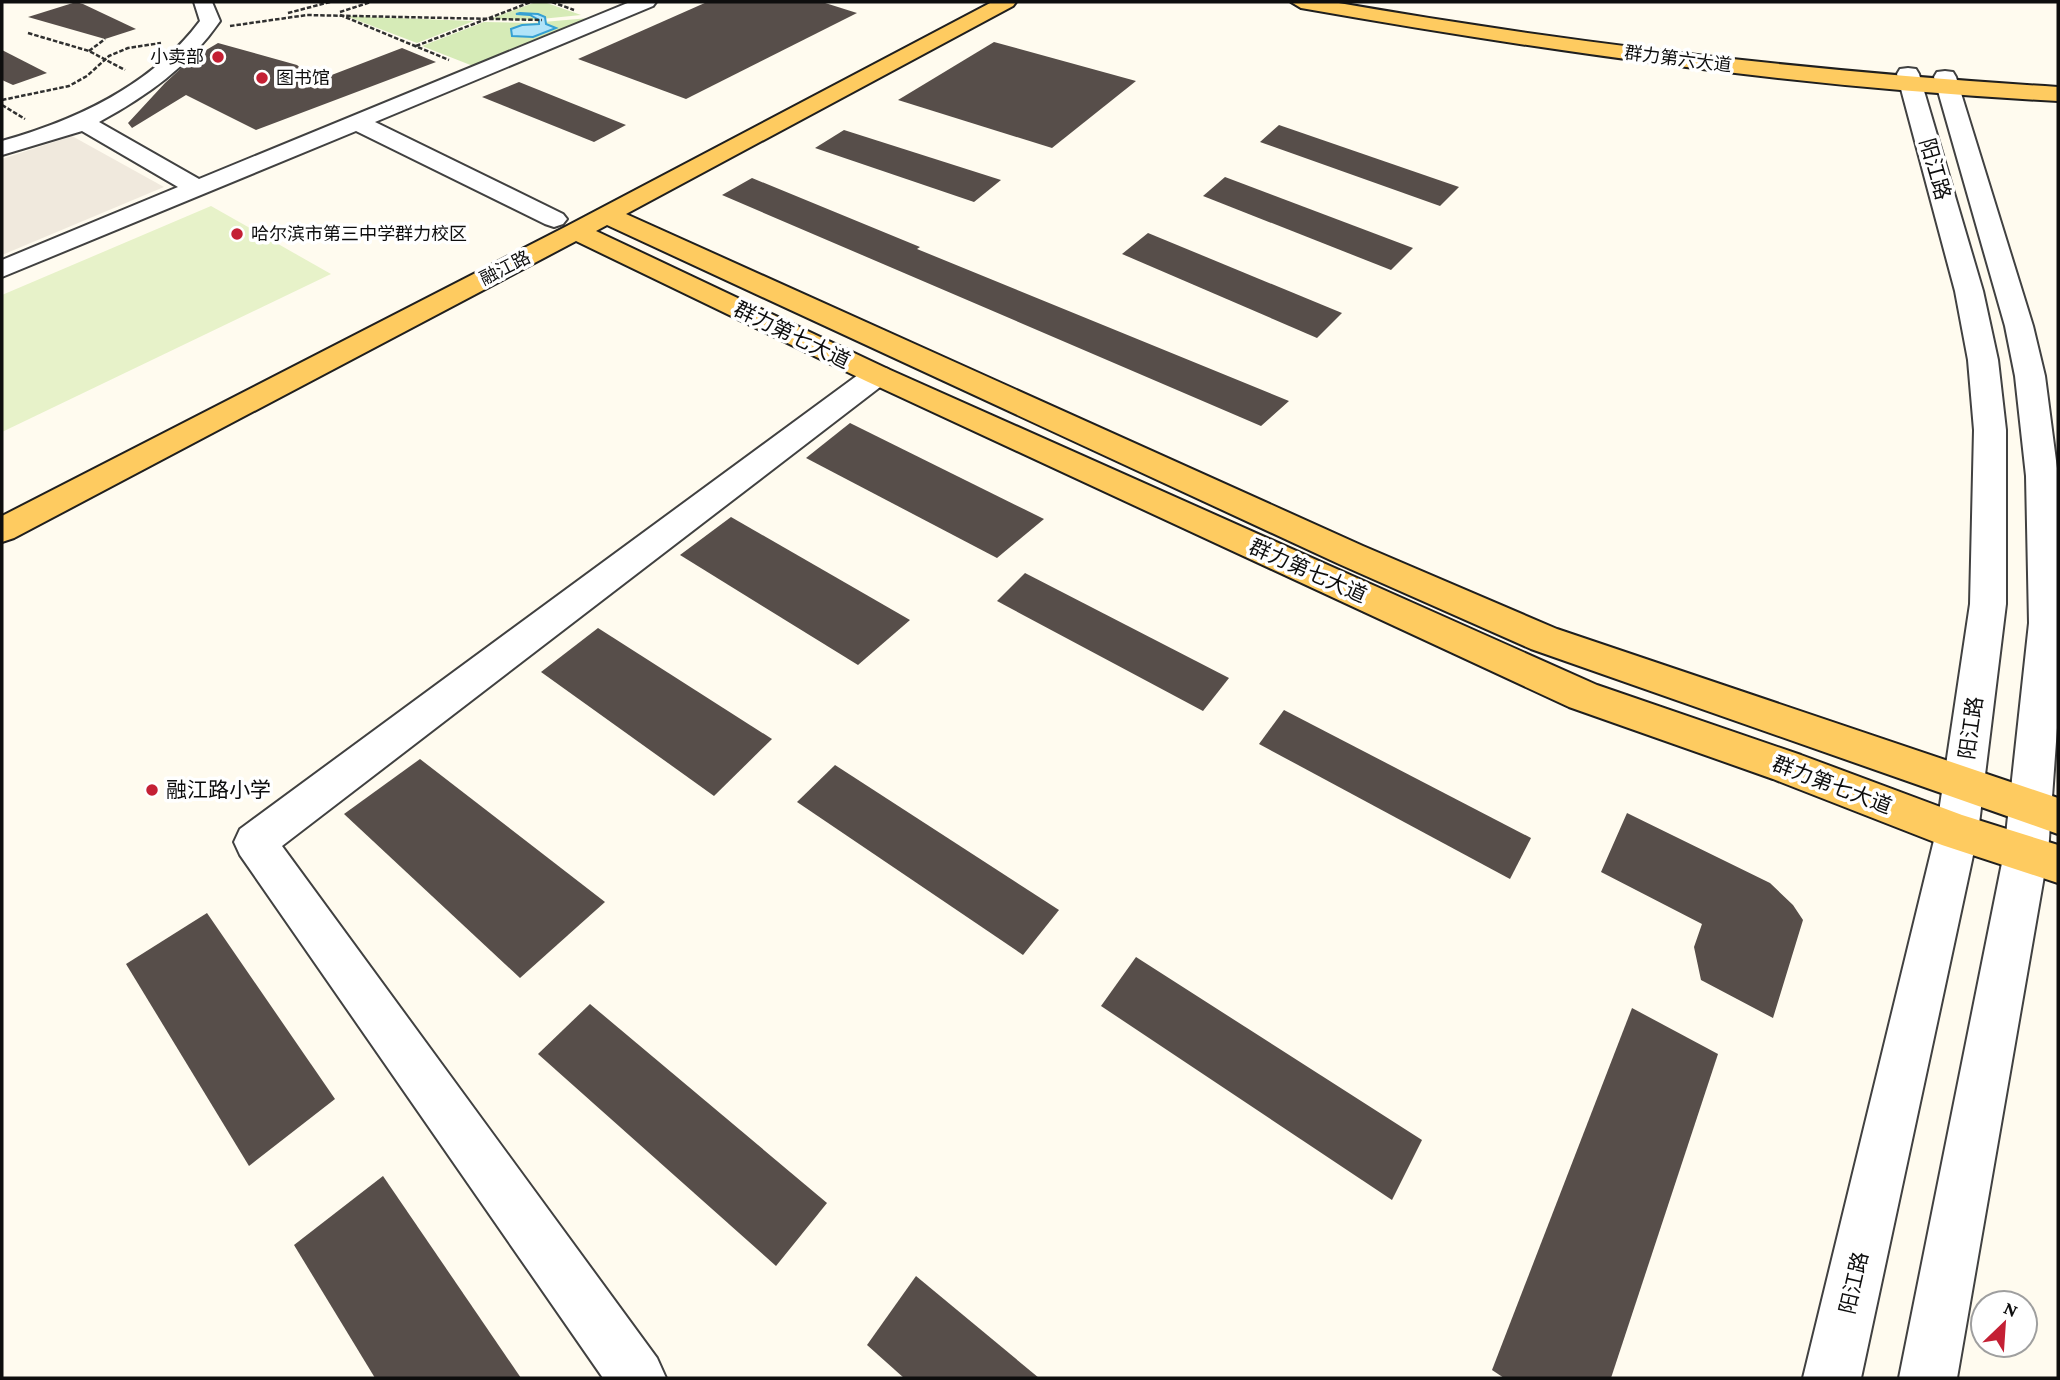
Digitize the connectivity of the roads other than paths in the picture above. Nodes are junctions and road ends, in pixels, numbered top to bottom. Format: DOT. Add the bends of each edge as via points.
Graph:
graph roads {
  1 [pos="203,2"];
  2 [pos="646,2"];
  3 [pos="976,2"];
  4 [pos="1006,2"];
  5 [pos="1301,2"];
  6 [pos="1344,2"];
  7 [pos="1928,81"];
  8 [pos="2058,84"];
  9 [pos="2058,94"];
  10 [pos="83,122"];
  11 [pos="356,122"];
  12 [pos="2,148"];
  13 [pos="197,188"];
  14 [pos="607,215"];
  15 [pos="565,225"];
  16 [pos="2,269"];
  17 [pos="877,375"];
  18 [pos="2,503"];
  19 [pos="2,530"];
  20 [pos="1963,784"];
  21 [pos="2045,812"];
  22 [pos="1957,832"];
  23 [pos="2042,858"];
  24 [pos="636,1378"];
  25 [pos="1832,1378"];
  26 [pos="1928,1378"];
  1 -- 10 [label="street" via="210,21 198,38 153,79"];
  2 -- 11 [label="street"];
  3 -- 15 [label="main road, 融江路"];
  4 -- 14 [label="main road, 融江路"];
  5 -- 7 [label="main road, 群力第六大道" via="1569,45 1784,72"];
  6 -- 7 [label="main road, 群力第六大道"];
  7 -- 8 [label="main road, 群力第六大道"];
  7 -- 9 [label="main road, 群力第六大道"];
  7 -- 20 [label="street, 阳江路" via="1983,360 1990,430 1988,604"];
  7 -- 21 [label="street, 阳江路" via="2019,326 2037,418 2047,623"];
  10 -- 12 [label="street"];
  10 -- 13 [label="street"];
  11 -- 13 [label="street"];
  11 -- 15 [label="street"];
  13 -- 16 [label="street"];
  14 -- 15 [label="main road, 融江路"];
  14 -- 20 [label="main road, 群力第七大道" via="1544,639"];
  15 -- 17 [label="main road, 群力第七大道"];
  15 -- 18 [label="main road, 融江路"];
  15 -- 19 [label="main road, 融江路"];
  17 -- 22 [label="main road, 群力第七大道" via="1583,696"];
  17 -- 24 [label="street" via="255,842"];
  20 -- 21 [label="main road, 群力第七大道"];
  20 -- 22 [label="street, 阳江路"];
  21 -- 23 [label="street, 阳江路"];
  22 -- 23 [label="main road, 群力第七大道"];
  22 -- 25 [label="street, 阳江路"];
  23 -- 26 [label="street, 阳江路"];
}
